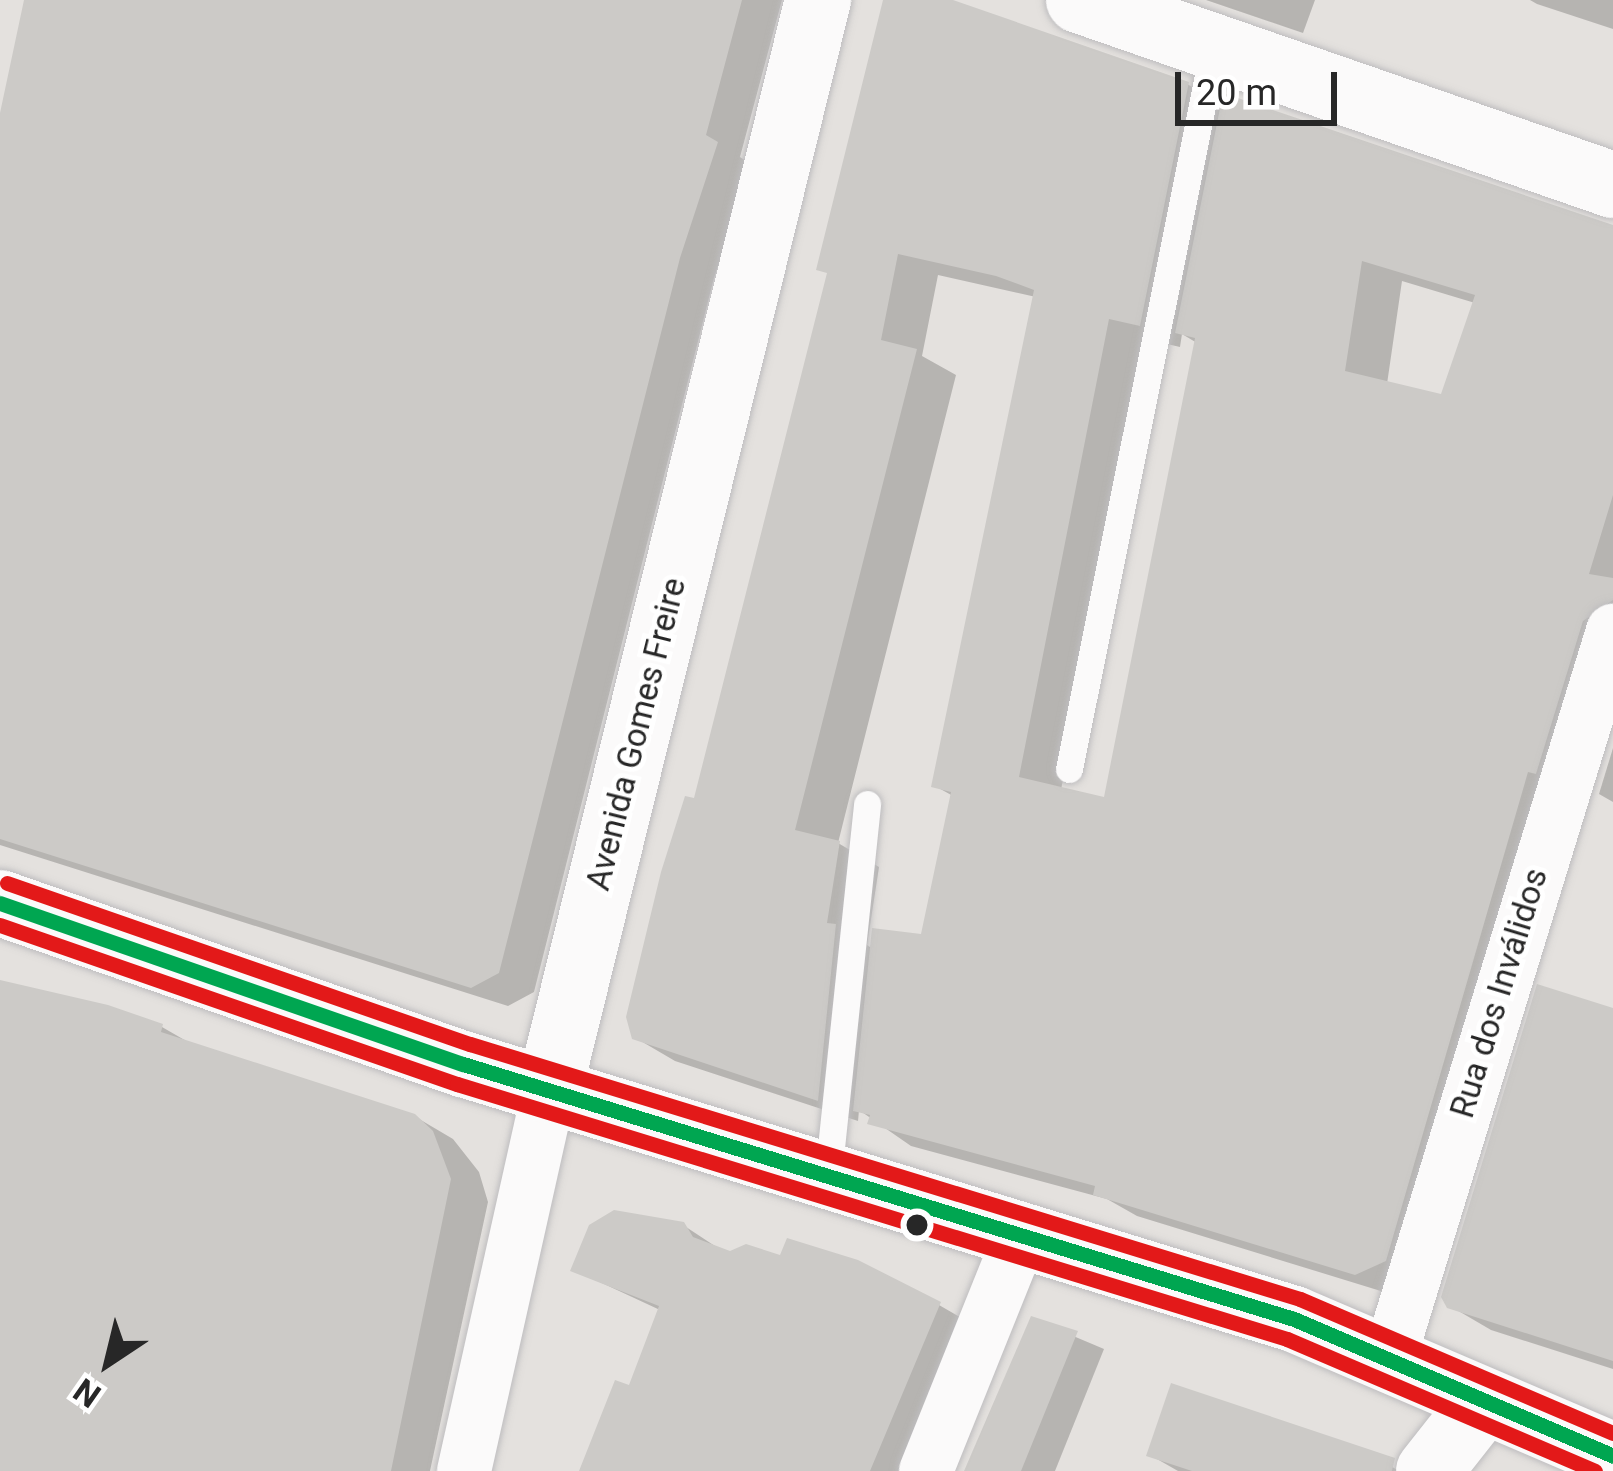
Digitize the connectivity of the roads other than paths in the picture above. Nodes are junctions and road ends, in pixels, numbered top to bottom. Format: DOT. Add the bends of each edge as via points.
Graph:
graph roads {
  1 [pos="818,0"];
  2 [pos="1079,0"];
  3 [pos="1214,46"];
  4 [pos="1613,185"];
  5 [pos="1613,631"];
  6 [pos="1069,769"];
  7 [pos="868,804"];
  8 [pos="0,903"];
  9 [pos="549,1091"];
  10 [pos="827,1180"];
  11 [pos="1019,1240"];
  12 [pos="1390,1356"];
  13 [pos="1484,1401"];
  14 [pos="1565,1456"];
  15 [pos="464,1471"];
  16 [pos="926,1471"];
  17 [pos="1429,1471"];
  1 -- 9 [label="street, Avenida Gomes Freire"];
  2 -- 3 [label="street"];
  3 -- 4 [label="street"];
  3 -- 6 [label="lane"];
  5 -- 12 [label="street, Rua dos Inválidos"];
  7 -- 10 [label="lane"];
  8 -- 9 [label="street"];
  9 -- 10 [label="street"];
  9 -- 15 [label="street, Avenida Gomes Freire"];
  10 -- 11 [label="street"];
  11 -- 12 [label="street" via="1294,1318"];
  11 -- 16 [label="street"];
  12 -- 13 [label="street"];
  13 -- 14 [label="street"];
  13 -- 17 [label="street"];
}
